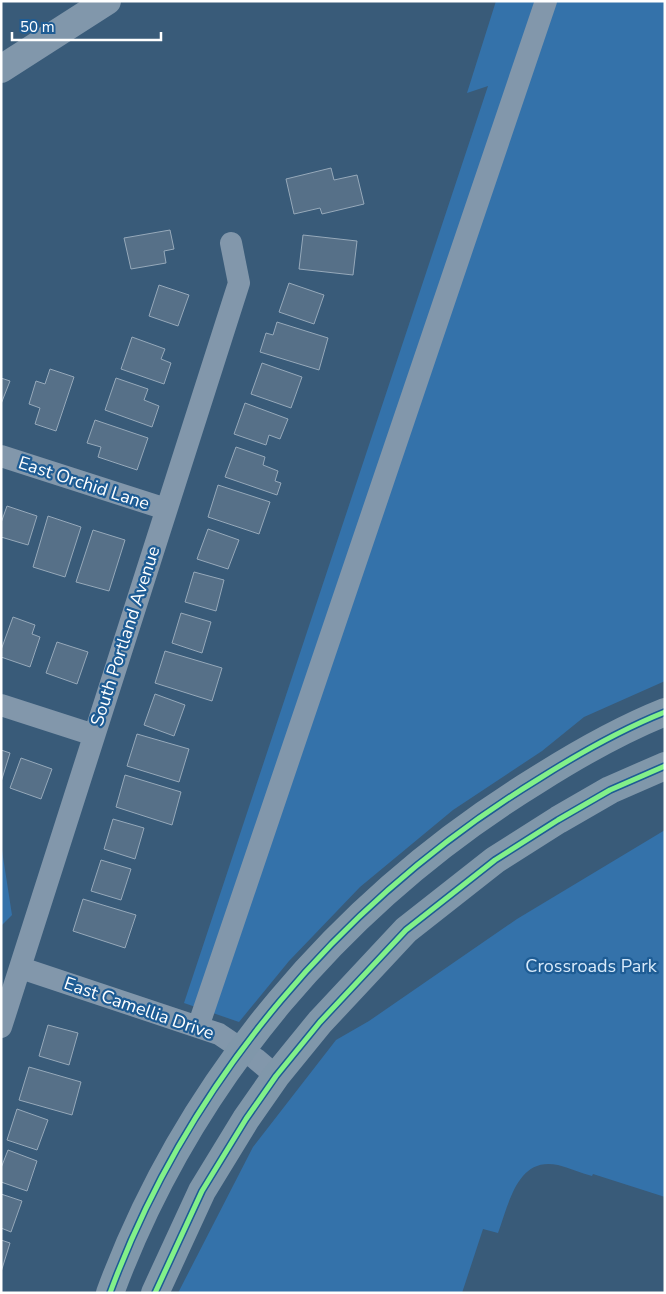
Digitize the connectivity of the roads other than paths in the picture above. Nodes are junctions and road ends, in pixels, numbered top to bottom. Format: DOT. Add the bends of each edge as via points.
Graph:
graph roads {
  1 [pos="107,1"];
  2 [pos="546,1"];
  3 [pos="1,70"];
  4 [pos="231,243"];
  5 [pos="1,456"];
  6 [pos="166,509"];
  7 [pos="1,705"];
  8 [pos="665,712"];
  9 [pos="94,735"];
  10 [pos="665,766"];
  11 [pos="21,968"];
  12 [pos="1,1027"];
  13 [pos="198,1027"];
  14 [pos="242,1050"];
  15 [pos="276,1076"];
  16 [pos="110,1293"];
  17 [pos="155,1293"];
  1 -- 3 [label="highway"];
  2 -- 13 [label="street"];
  4 -- 6 [label="street, South Portland Avenue" via="239,283"];
  5 -- 6 [label="street, East Orchid Lane"];
  6 -- 9 [label="street, South Portland Avenue"];
  7 -- 9 [label="street"];
  8 -- 14 [label="main road" via="566,762 508,798 423,860 375,900 317,958"];
  9 -- 11 [label="street, South Portland Avenue"];
  10 -- 15 [label="main road" via="610,790 558,820 495,860 406,930 320,1022"];
  11 -- 12 [label="street, South Portland Avenue"];
  11 -- 13 [label="street, East Camellia Drive"];
  13 -- 14 [label="street, East Camellia Drive" via="219,1034"];
  14 -- 15 [label="street, East Camellia Drive"];
  14 -- 16 [label="main road" via="202,1106 157,1184"];
  15 -- 17 [label="main road" via="202,1191"];
}
